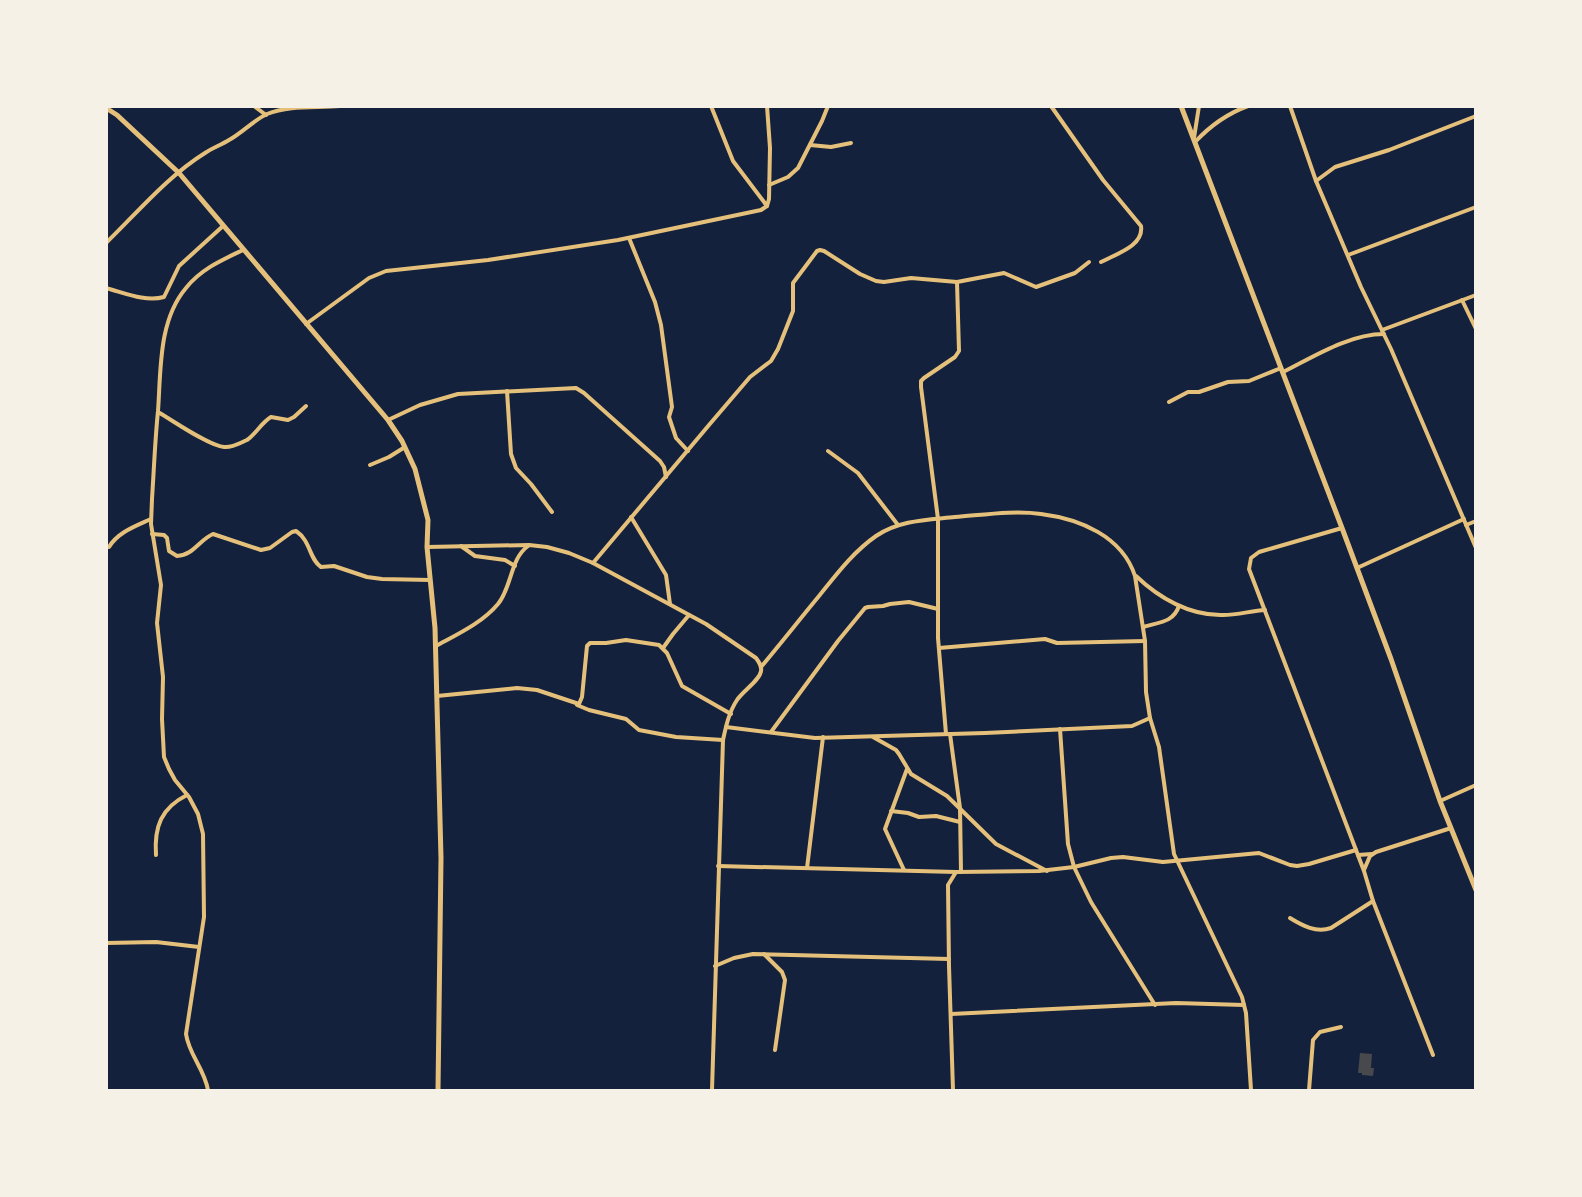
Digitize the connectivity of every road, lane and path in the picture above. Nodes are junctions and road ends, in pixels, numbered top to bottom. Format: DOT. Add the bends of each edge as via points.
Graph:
graph roads {
  1 [pos="254,106"];
  2 [pos="340,106"];
  3 [pos="711,106"];
  4 [pos="767,106"];
  5 [pos="828,106"];
  6 [pos="1051,106"];
  7 [pos="1181,106"];
  8 [pos="1199,106"];
  9 [pos="1248,106"];
  10 [pos="1290,106"];
  11 [pos="106,108"];
  12 [pos="110,113"];
  13 [pos="266,115"];
  14 [pos="1476,116"];
  15 [pos="1194,141"];
  16 [pos="851,143"];
  17 [pos="809,145"];
  18 [pos="179,173"];
  19 [pos="1316,181"];
  20 [pos="769,185"];
  21 [pos="767,206"];
  22 [pos="1476,207"];
  23 [pos="222,226"];
  24 [pos="629,238"];
  25 [pos="106,243"];
  26 [pos="243,250"];
  27 [pos="1348,255"];
  28 [pos="1089,262"];
  29 [pos="1101,262"];
  30 [pos="957,282"];
  31 [pos="106,288"];
  32 [pos="1476,296"];
  33 [pos="1462,300"];
  34 [pos="306,324"];
  35 [pos="1476,329"];
  36 [pos="1383,332"];
  37 [pos="1282,370"];
  38 [pos="507,391"];
  39 [pos="1169,402"];
  40 [pos="306,406"];
  41 [pos="158,412"];
  42 [pos="388,420"];
  43 [pos="405,447"];
  44 [pos="688,451"];
  45 [pos="828,452"];
  46 [pos="370,465"];
  47 [pos="666,477"];
  48 [pos="552,512"];
  49 [pos="631,517"];
  50 [pos="151,519"];
  51 [pos="938,519"];
  52 [pos="1464,519"];
  53 [pos="1476,521"];
  54 [pos="898,525"];
  55 [pos="1466,525"];
  56 [pos="1342,528"];
  57 [pos="152,534"];
  58 [pos="529,545"];
  59 [pos="460,546"];
  60 [pos="109,547"];
  61 [pos="427,547"];
  62 [pos="1476,548"];
  63 [pos="594,563"];
  64 [pos="515,566"];
  65 [pos="1357,568"];
  66 [pos="1135,576"];
  67 [pos="430,580"];
  68 [pos="670,604"];
  69 [pos="1179,606"];
  70 [pos="938,609"];
  71 [pos="1265,610"];
  72 [pos="689,615"];
  73 [pos="1143,627"];
  74 [pos="1145,642"];
  75 [pos="436,646"];
  76 [pos="663,648"];
  77 [pos="939,648"];
  78 [pos="761,667"];
  79 [pos="437,696"];
  80 [pos="576,704"];
  81 [pos="730,714"];
  82 [pos="1150,718"];
  83 [pos="726,727"];
  84 [pos="1060,729"];
  85 [pos="771,732"];
  86 [pos="948,734"];
  87 [pos="872,736"];
  88 [pos="823,737"];
  89 [pos="723,740"];
  90 [pos="908,768"];
  91 [pos="1476,785"];
  92 [pos="187,795"];
  93 [pos="1440,801"];
  94 [pos="960,808"];
  95 [pos="891,811"];
  96 [pos="960,822"];
  97 [pos="1450,828"];
  98 [pos="1356,850"];
  99 [pos="1372,854"];
  100 [pos="156,855"];
  101 [pos="1358,855"];
  102 [pos="1176,860"];
  103 [pos="718,866"];
  104 [pos="1074,867"];
  105 [pos="807,868"];
  106 [pos="904,870"];
  107 [pos="1047,871"];
  108 [pos="1364,871"];
  109 [pos="958,872"];
  110 [pos="1476,890"];
  111 [pos="1373,901"];
  112 [pos="1290,918"];
  113 [pos="106,943"];
  114 [pos="199,947"];
  115 [pos="764,954"];
  116 [pos="949,958"];
  117 [pos="715,966"];
  118 [pos="1155,1005"];
  119 [pos="1244,1005"];
  120 [pos="951,1014"];
  121 [pos="1341,1027"];
  122 [pos="776,1050"];
  123 [pos="1433,1055"];
  124 [pos="208,1090"];
  125 [pos="438,1090"];
  126 [pos="712,1090"];
  127 [pos="953,1090"];
  128 [pos="1251,1090"];
  129 [pos="1309,1090"];
  1 -- 13 [label="street"];
  2 -- 13 [label="street" via="293,108"];
  3 -- 21 [label="street" via="733,161"];
  4 -- 20 [label="street"];
  5 -- 17 [label="street"];
  6 -- 29 [label="street" via="1141,226 1138,241"];
  7 -- 15 [label="street"];
  8 -- 15 [label="street"];
  9 -- 15 [label="street" via="1210,126"];
  10 -- 19 [label="street"];
  11 -- 12 [label="street"];
  12 -- 18 [label="street"];
  13 -- 18 [label="street"];
  14 -- 19 [label="street" via="1335,167"];
  15 -- 37 [label="street"];
  16 -- 17 [label="street" via="831,147"];
  17 -- 20 [label="street" via="793,174"];
  18 -- 23 [label="street"];
  18 -- 25 [label="street"];
  19 -- 27 [label="street"];
  20 -- 21 [label="street"];
  21 -- 24 [label="street"];
  22 -- 27 [label="street"];
  23 -- 26 [label="street"];
  23 -- 31 [label="street" via="179,266 164,297 152,299"];
  24 -- 34 [label="street" via="488,261 386,271 369,278"];
  24 -- 44 [label="street" via="661,325 672,407 669,417 676,438"];
  26 -- 34 [label="street"];
  26 -- 41 [label="street" via="194,279 174,306 163,343"];
  27 -- 36 [label="street"];
  28 -- 30 [label="street" via="1075,273 1036,287 1004,273"];
  30 -- 44 [label="street" via="911,278 876,281 824,250 817,251 793,283 793,311 775,356 750,377"];
  30 -- 51 [label="street" via="959,351 921,381"];
  32 -- 33 [label="street"];
  33 -- 35 [label="street"];
  33 -- 36 [label="street"];
  34 -- 42 [label="street"];
  36 -- 37 [label="street" via="1328,349"];
  36 -- 52 [label="street"];
  37 -- 39 [label="street" via="1249,381 1188,392"];
  37 -- 56 [label="street"];
  38 -- 42 [label="street" via="458,394"];
  38 -- 47 [label="street" via="578,390 660,461"];
  38 -- 48 [label="street" via="510,454 516,468"];
  40 -- 41 [label="street" via="288,420 271,417 247,440 232,447 219,446"];
  41 -- 50 [label="street"];
  42 -- 43 [label="street"];
  43 -- 46 [label="street"];
  43 -- 61 [label="street" via="428,520"];
  44 -- 47 [label="street"];
  45 -- 54 [label="street" via="858,473"];
  47 -- 49 [label="street"];
  49 -- 63 [label="street"];
  49 -- 68 [label="street" via="666,575"];
  50 -- 57 [label="street"];
  50 -- 60 [label="street" via="120,535"];
  51 -- 54 [label="street"];
  51 -- 66 [label="street" via="1007,513 1039,513 1068,519 1113,542 1125,554"];
  51 -- 70 [label="street"];
  52 -- 55 [label="street"];
  52 -- 65 [label="street"];
  53 -- 55 [label="street"];
  54 -- 78 [label="street" via="864,545 843,566"];
  55 -- 62 [label="street"];
  56 -- 65 [label="street"];
  56 -- 71 [label="street" via="1259,552 1251,558 1249,569"];
  57 -- 67 [label="street" via="164,535 169,551 183,555 213,534 261,550 296,531 321,567 334,566 382,579"];
  57 -- 92 [label="street" via="161,585 157,623 163,677 164,756"];
  58 -- 59 [label="street"];
  58 -- 63 [label="street"];
  58 -- 64 [label="street"];
  59 -- 61 [label="street"];
  59 -- 64 [label="street" via="475,556 505,560"];
  61 -- 67 [label="street"];
  63 -- 68 [label="street"];
  64 -- 75 [label="street" via="498,604 474,625"];
  65 -- 93 [label="street"];
  66 -- 69 [label="street" via="1150,590"];
  66 -- 73 [label="street"];
  67 -- 75 [label="street"];
  68 -- 72 [label="street"];
  69 -- 71 [label="street" via="1212,615"];
  69 -- 73 [label="street" via="1169,620"];
  70 -- 77 [label="street"];
  70 -- 85 [label="street" via="909,602 865,609"];
  71 -- 98 [label="street"];
  72 -- 76 [label="street"];
  72 -- 78 [label="street" via="727,637 756,658"];
  73 -- 74 [label="street"];
  74 -- 77 [label="street" via="1057,643 1045,639"];
  74 -- 82 [label="street"];
  75 -- 79 [label="street"];
  76 -- 80 [label="street" via="626,640 588,644 582,697"];
  76 -- 81 [label="street" via="682,686"];
  77 -- 86 [label="street"];
  78 -- 81 [label="street" via="760,675 738,698"];
  79 -- 80 [label="street" via="518,687"];
  79 -- 125 [label="street" via="441,858"];
  80 -- 89 [label="street" via="626,719 639,730"];
  81 -- 83 [label="street"];
  82 -- 84 [label="street" via="1132,726"];
  82 -- 102 [label="street" via="1159,747"];
  83 -- 85 [label="street"];
  83 -- 89 [label="street"];
  84 -- 86 [label="street"];
  84 -- 104 [label="street" via="1068,844"];
  85 -- 88 [label="street"];
  86 -- 87 [label="street"];
  86 -- 94 [label="street"];
  87 -- 88 [label="street"];
  87 -- 90 [label="street" via="896,750"];
  88 -- 105 [label="street"];
  89 -- 103 [label="street"];
  90 -- 94 [label="street"];
  90 -- 95 [label="street"];
  91 -- 93 [label="street"];
  92 -- 100 [label="street" via="171,806 159,823"];
  92 -- 114 [label="street" via="203,834 204,917"];
  93 -- 97 [label="street"];
  94 -- 96 [label="street"];
  94 -- 107 [label="street" via="999,847"];
  95 -- 96 [label="street"];
  95 -- 106 [label="street" via="886,831"];
  96 -- 109 [label="street"];
  97 -- 99 [label="street"];
  97 -- 110 [label="street"];
  98 -- 101 [label="street"];
  98 -- 102 [label="street" via="1298,866 1259,853"];
  99 -- 101 [label="street"];
  99 -- 108 [label="street"];
  101 -- 108 [label="street"];
  102 -- 104 [label="street" via="1123,857"];
  102 -- 119 [label="street"];
  103 -- 105 [label="street"];
  103 -- 117 [label="street"];
  104 -- 107 [label="street"];
  104 -- 118 [label="street" via="1091,902"];
  105 -- 106 [label="street"];
  106 -- 109 [label="street"];
  107 -- 109 [label="street"];
  108 -- 111 [label="street"];
  109 -- 116 [label="street" via="948,885"];
  111 -- 112 [label="street" via="1325,930 1304,926"];
  111 -- 123 [label="street"];
  113 -- 114 [label="street" via="156,942"];
  114 -- 124 [label="street" via="186,1034"];
  115 -- 116 [label="street"];
  115 -- 117 [label="street"];
  115 -- 122 [label="street" via="785,980"];
  116 -- 120 [label="street"];
  117 -- 126 [label="street"];
  118 -- 119 [label="street"];
  118 -- 120 [label="street"];
  119 -- 128 [label="street"];
  120 -- 127 [label="street"];
  121 -- 129 [label="street" via="1320,1032 1313,1040"];
}
